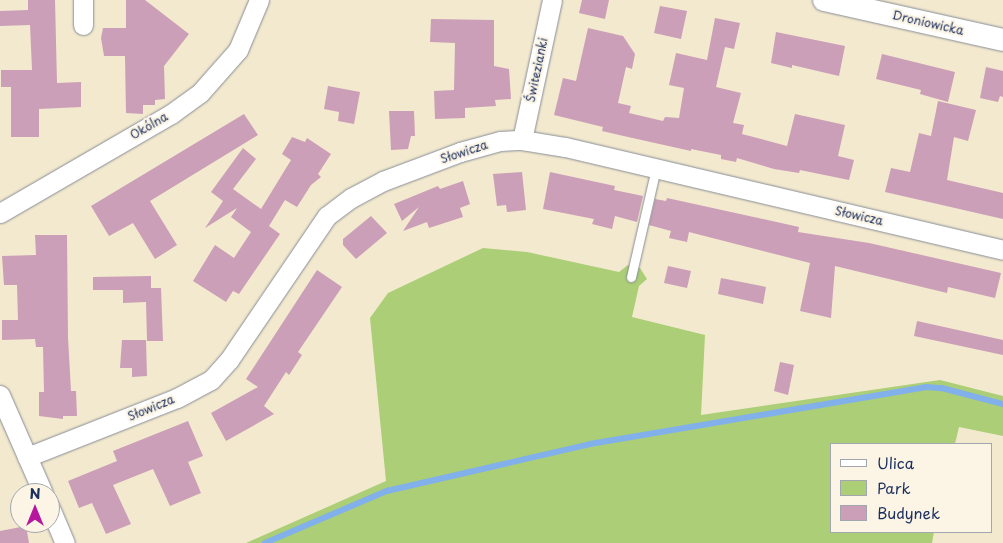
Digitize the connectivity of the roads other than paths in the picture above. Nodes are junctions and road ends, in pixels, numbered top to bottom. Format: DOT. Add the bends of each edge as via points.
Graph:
graph roads {
  1 [pos="83,0"];
  2 [pos="259,0"];
  3 [pos="552,0"];
  4 [pos="824,0"];
  5 [pos="863,4"];
  6 [pos="83,24"];
  7 [pos="1003,40"];
  8 [pos="522,140"];
  9 [pos="656,168"];
  10 [pos="0,213"];
  11 [pos="1003,250"];
  12 [pos="631,277"];
  13 [pos="0,395"];
  14 [pos="28,458"];
  15 [pos="39,483"];
  16 [pos="60,531"];
  17 [pos="65,543"];
  1 -- 6 [label="street"];
  2 -- 10 [label="street, Okólna" via="238,50 200,94"];
  3 -- 8 [label="street, Świtezianki"];
  4 -- 5 [label="street, Droniowicka"];
  5 -- 7 [label="street, Droniowicka"];
  8 -- 9 [label="street, Słowicza"];
  8 -- 14 [label="street, Słowicza" via="500,141 460,152 383,181 351,198 317,227 229,360 211,380 177,398"];
  9 -- 11 [label="street, Słowicza"];
  9 -- 12 [label="lane"];
  13 -- 14 [label="street"];
  14 -- 15 [label="street"];
  16 -- 17 [label="street"];
}
